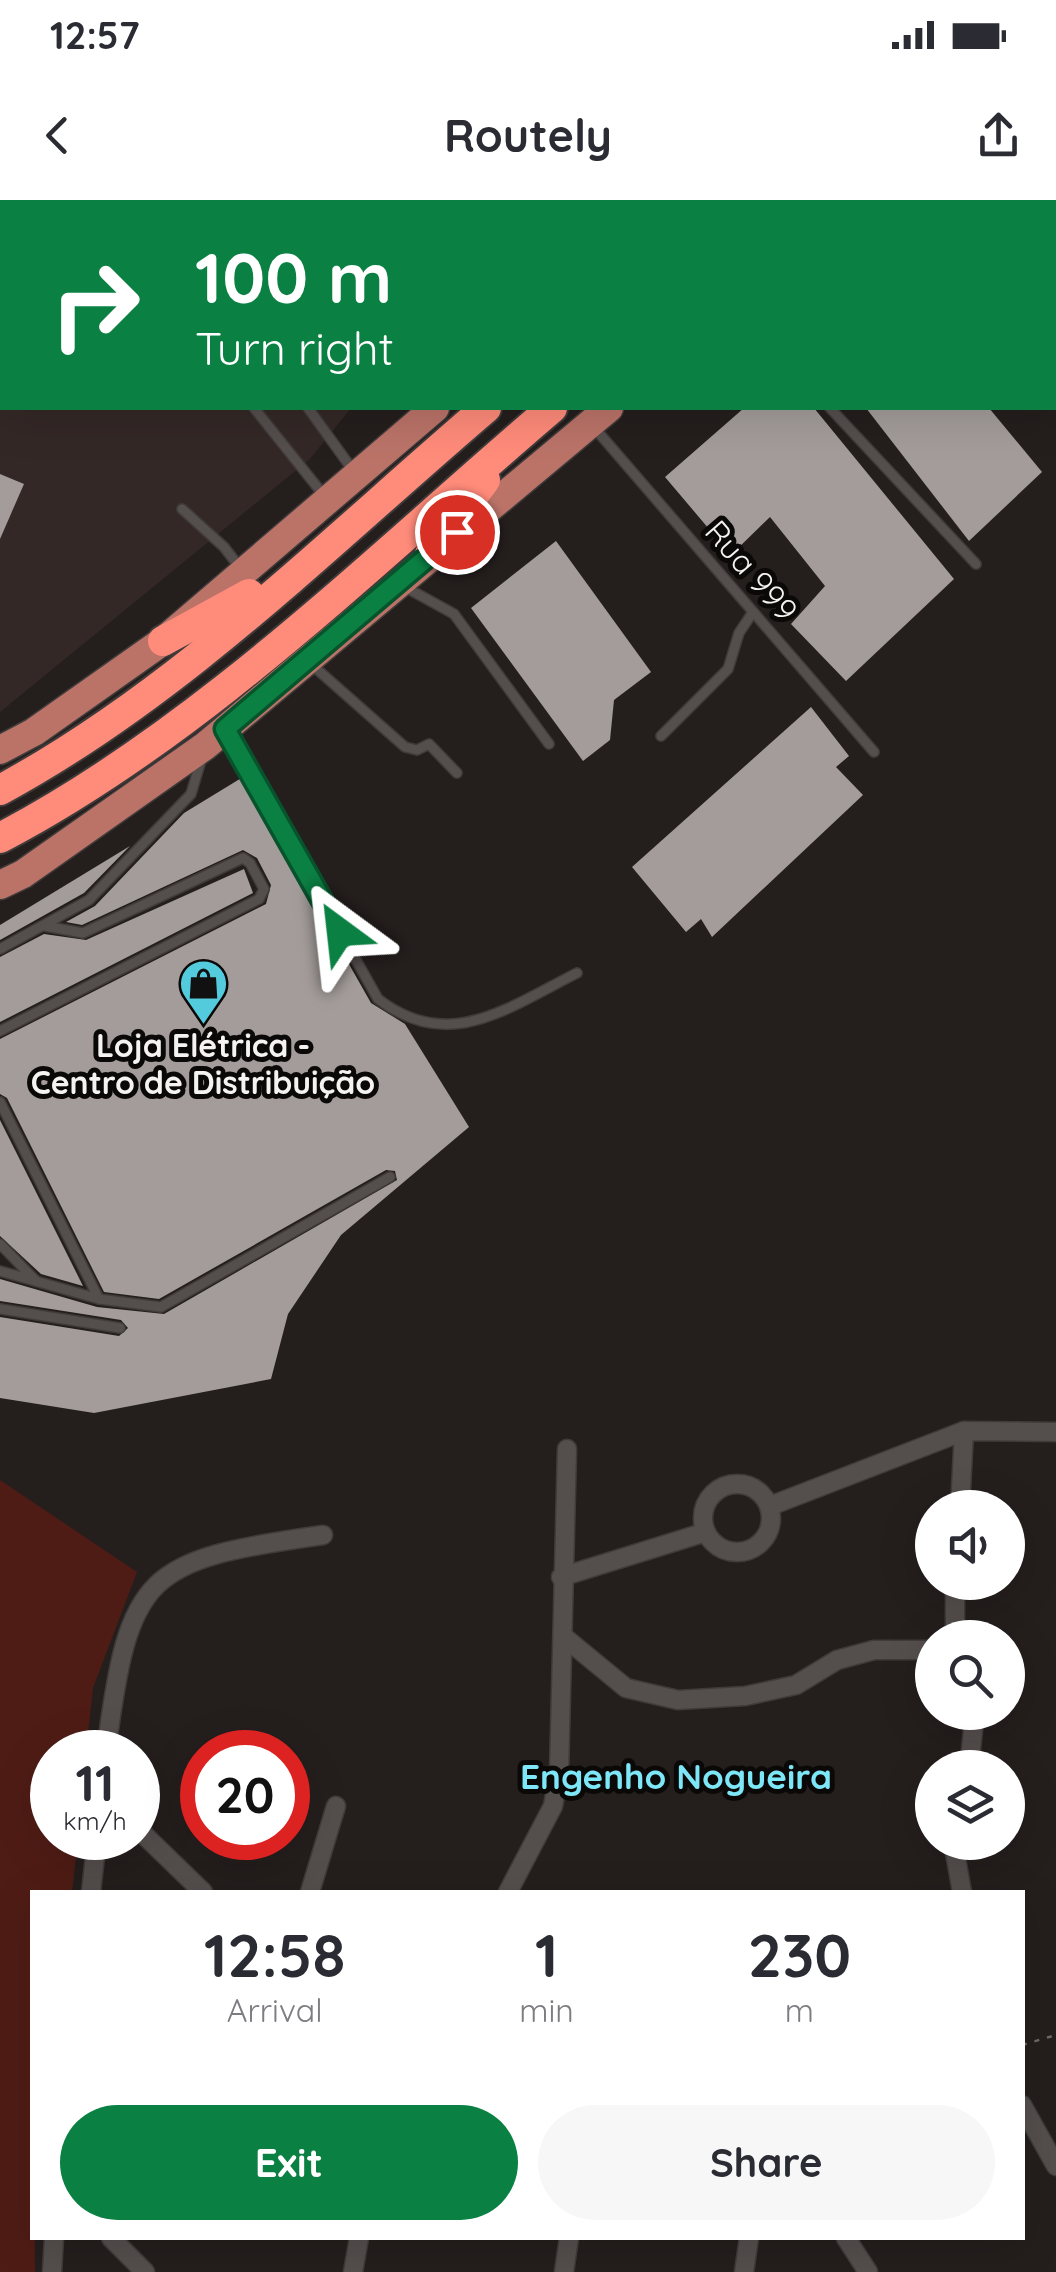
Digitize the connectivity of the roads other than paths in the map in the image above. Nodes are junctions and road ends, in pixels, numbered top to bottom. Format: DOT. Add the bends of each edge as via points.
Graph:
graph roads {
  1 [pos="256,410"];
  2 [pos="309,410"];
  3 [pos="433,410"];
  4 [pos="484,410"];
  5 [pos="550,410"];
  6 [pos="832,410"];
  7 [pos="600,415"];
  8 [pos="516,438"];
  9 [pos="357,475"];
  10 [pos="327,500"];
  11 [pos="182,509"];
  12 [pos="319,550"];
  13 [pos="430,554"];
  14 [pos="976,564"];
  15 [pos="242,572"];
  16 [pos="396,583"];
  17 [pos="753,612"];
  18 [pos="163,641"];
  19 [pos="306,660"];
  20 [pos="661,736"];
  21 [pos="215,737"];
  22 [pos="548,744"];
  23 [pos="0,750"];
  24 [pos="874,752"];
  25 [pos="457,773"];
  26 [pos="0,790"];
  27 [pos="0,838"];
  28 [pos="0,885"];
  29 [pos="45,926"];
  30 [pos="0,948"];
  31 [pos="578,974"];
  32 [pos="0,1031"];
  33 [pos="0,1102"];
  34 [pos="390,1177"];
  35 [pos="1,1246"];
  36 [pos="0,1271"];
  37 [pos="38,1284"];
  38 [pos="99,1298"];
  39 [pos="0,1309"];
  40 [pos="120,1328"];
  41 [pos="964,1431"];
  42 [pos="1056,1432"];
  43 [pos="566,1449"];
  44 [pos="961,1490"];
  45 [pos="770,1506"];
  46 [pos="706,1532"];
  47 [pos="323,1536"];
  48 [pos="562,1577"];
  49 [pos="564,1637"];
  50 [pos="915,1650"];
  51 [pos="110,1730"];
  52 [pos="336,1806"];
  53 [pos="160,1850"];
  54 [pos="94,1860"];
  55 [pos="956,1860"];
  56 [pos="92,1890"];
  57 [pos="202,1890"];
  58 [pos="311,1890"];
  59 [pos="509,1890"];
  60 [pos="962,1890"];
  61 [pos="1025,2110"];
  62 [pos="1056,2166"];
  63 [pos="54,2240"];
  64 [pos="113,2240"];
  65 [pos="358,2240"];
  66 [pos="569,2240"];
  67 [pos="750,2240"];
  68 [pos="847,2240"];
  69 [pos="52,2272"];
  70 [pos="146,2272"];
  71 [pos="352,2272"];
  72 [pos="564,2272"];
  73 [pos="744,2272"];
  74 [pos="868,2272"];
  1 -- 10 [label="lane"];
  2 -- 9 [label="lane"];
  3 -- 9 [label="main road"];
  4 -- 12 [label="highway"];
  5 -- 8 [label="highway"];
  6 -- 14 [label="lane"];
  7 -- 13 [label="main road"];
  7 -- 17 [label="lane, Rua 999"];
  8 -- 13 [label="highway"];
  8 -- 27 [label="highway" via="200,708"];
  9 -- 10 [label="main road"];
  10 -- 15 [label="main road"];
  11 -- 15 [label="lane"];
  12 -- 18 [label="highway"];
  12 -- 26 [label="highway" via="170,676"];
  13 -- 16 [label="main road"];
  15 -- 18 [label="main road"];
  16 -- 19 [label="main road"];
  16 -- 22 [label="lane" via="454,614"];
  17 -- 20 [label="lane" via="728,669"];
  17 -- 24 [label="lane, Rua 999"];
  18 -- 23 [label="main road"];
  19 -- 21 [label="main road"];
  19 -- 25 [label="lane" via="405,746 429,744"];
  21 -- 28 [label="main road"];
  21 -- 29 [label="lane" via="190,794 90,900"];
  21 -- 31 [label="lane" via="378,999 400,1016 424,1025 476,1024"];
  29 -- 30 [label="lane"];
  29 -- 32 [label="lane" via="82,933 243,858 264,888 259,899"];
  33 -- 38 [label="lane"];
  34 -- 38 [label="lane" via="161,1307"];
  35 -- 37 [label="lane"];
  36 -- 37 [label="lane"];
  37 -- 38 [label="lane"];
  39 -- 40 [label="lane"];
  41 -- 42 [label="street"];
  41 -- 44 [label="street"];
  41 -- 45 [label="street"];
  43 -- 48 [label="street"];
  45 -- 46 [label="street" via="765,1538 745,1552 722,1549"];
  45 -- 46 [label="street" via="754,1488 728,1485 704,1509"];
  46 -- 48 [label="street"];
  47 -- 51 [label="street" via="186,1562 151,1587 128,1627"];
  48 -- 49 [label="street"];
  49 -- 50 [label="street" via="626,1688 678,1700 796,1686 837,1660 874,1650"];
  49 -- 59 [label="street" via="552,1806"];
  52 -- 58 [label="street"];
  53 -- 57 [label="street"];
  54 -- 56 [label="street"];
  55 -- 60 [label="street"];
  61 -- 62 [label="street"];
  63 -- 69 [label="street"];
  64 -- 70 [label="street"];
  65 -- 71 [label="street"];
  66 -- 72 [label="street"];
  67 -- 73 [label="street"];
  68 -- 74 [label="street"];
}
